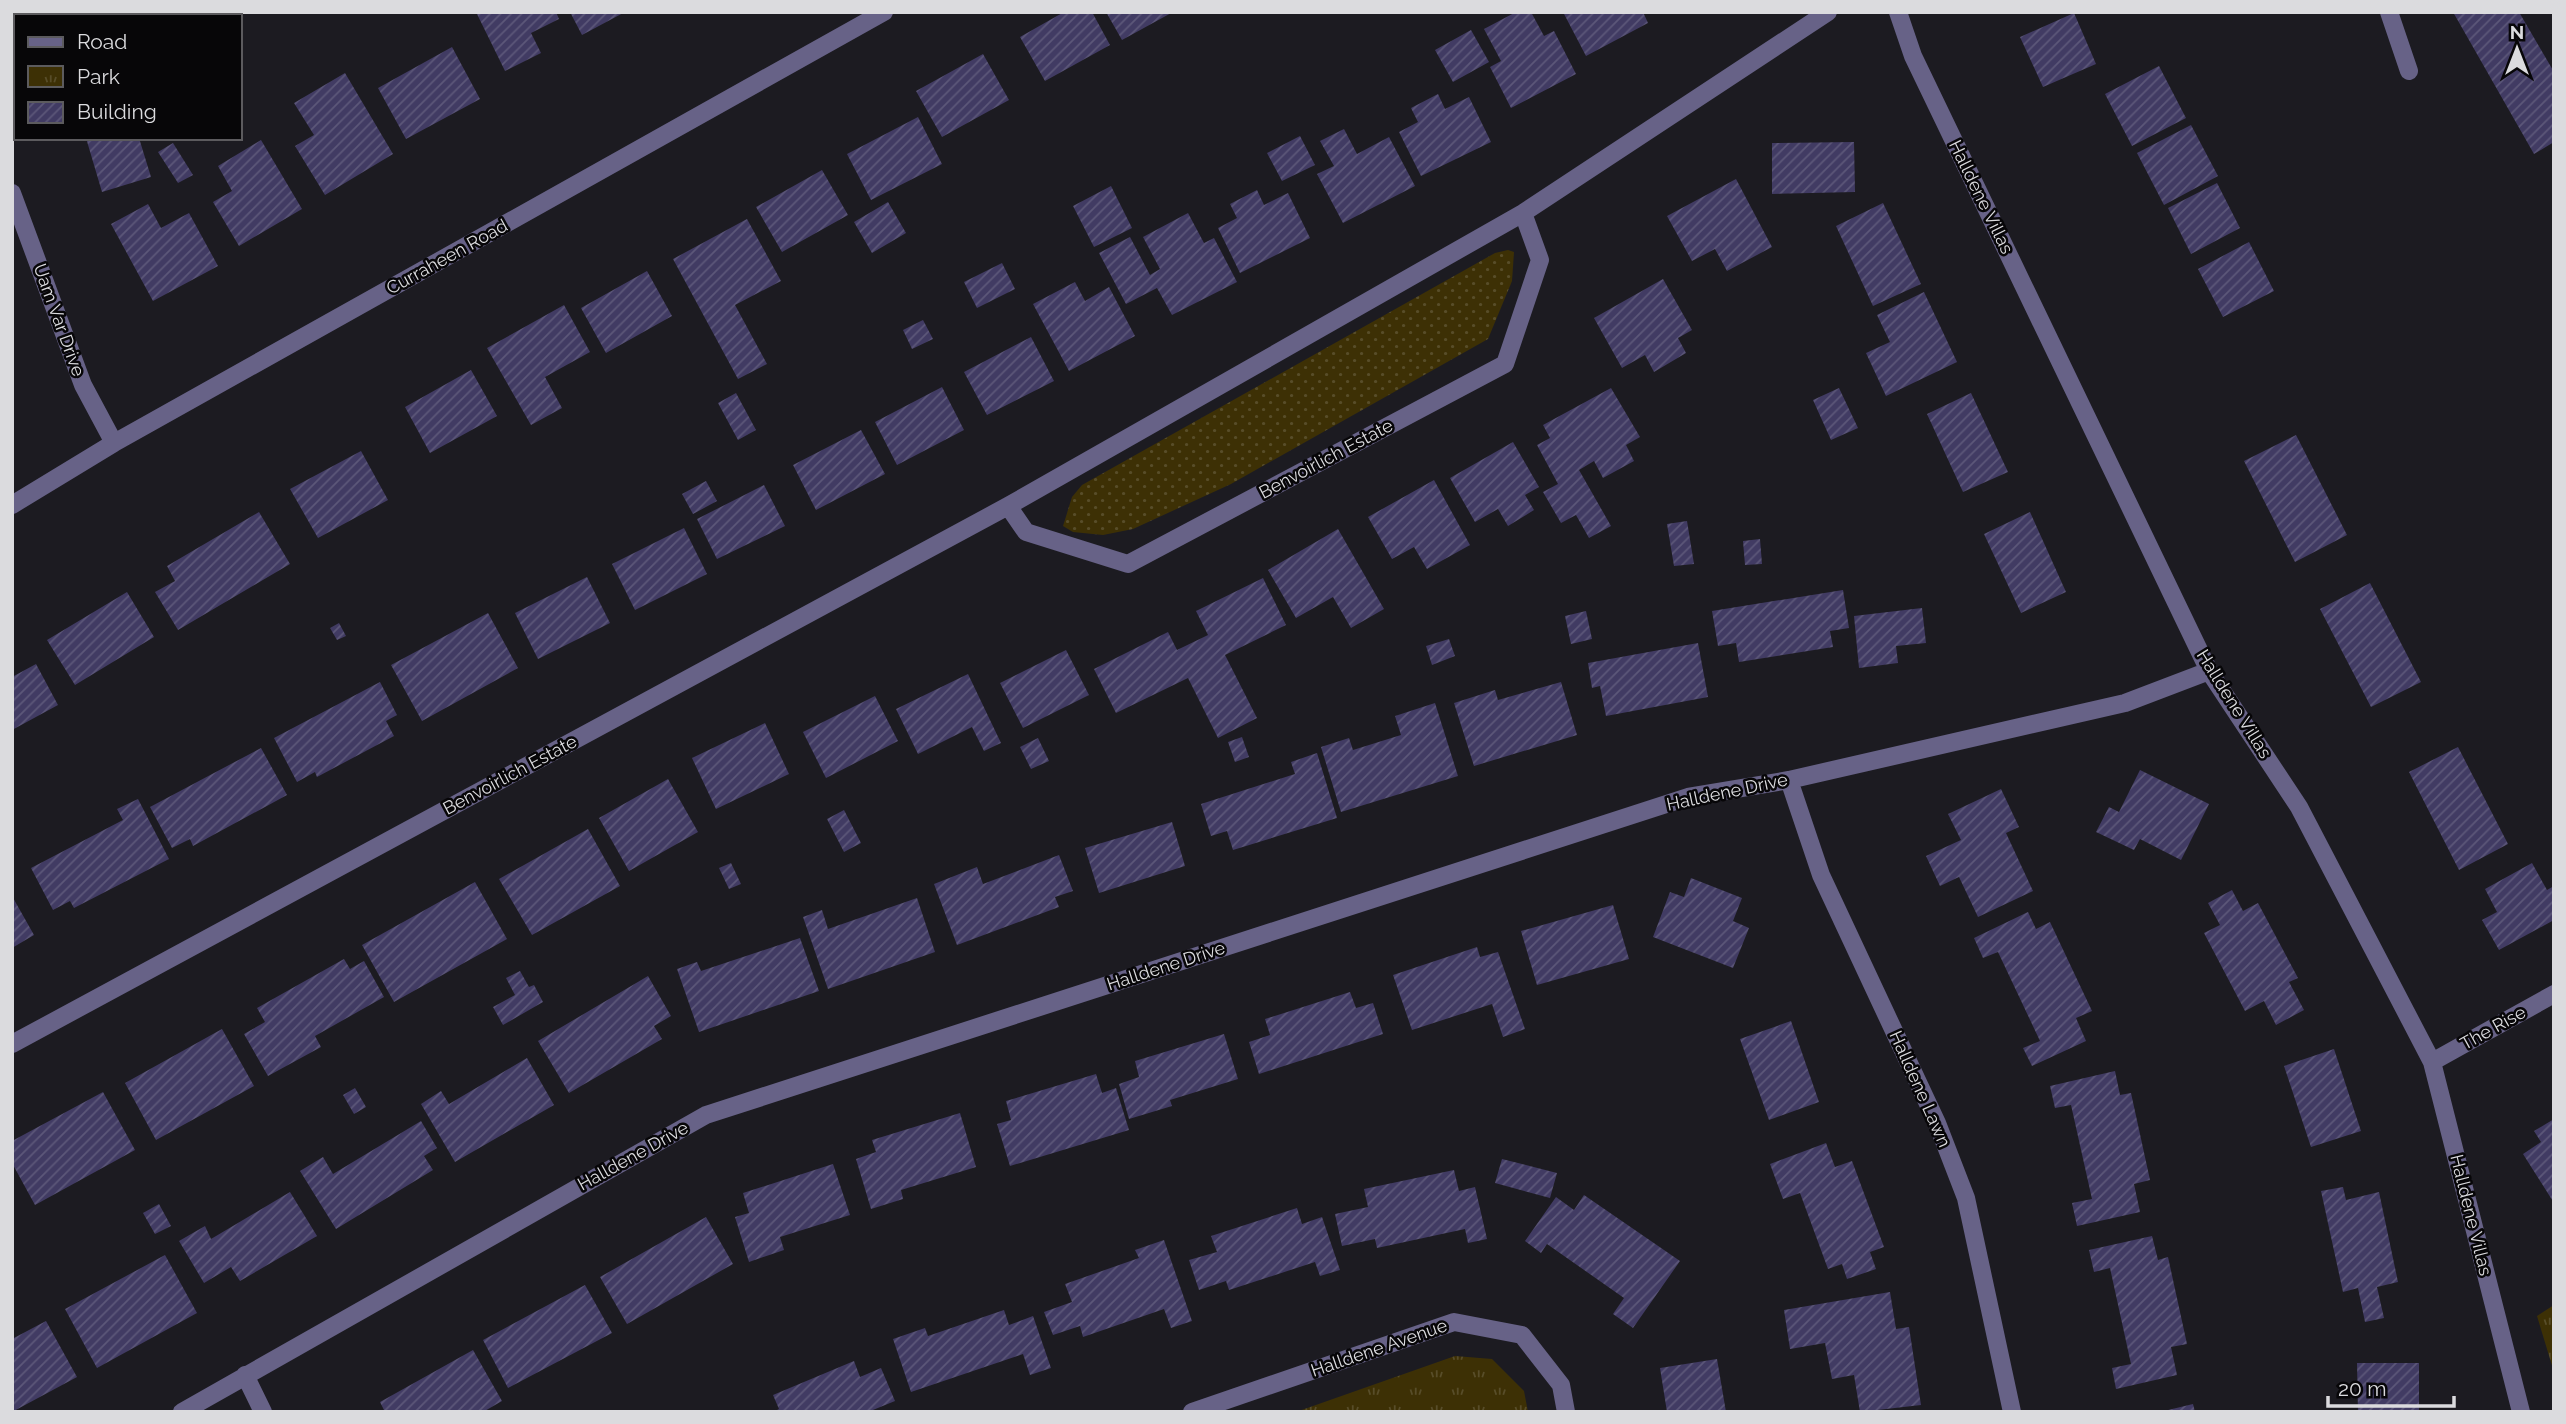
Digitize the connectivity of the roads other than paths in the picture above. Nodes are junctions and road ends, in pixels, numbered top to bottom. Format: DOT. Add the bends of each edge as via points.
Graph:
graph roads {
  1 [pos="884,12"];
  2 [pos="1828,12"];
  3 [pos="1898,12"];
  4 [pos="2389,12"];
  5 [pos="2409,71"];
  6 [pos="12,193"];
  7 [pos="1523,213"];
  8 [pos="114,443"];
  9 [pos="12,505"];
  10 [pos="1008,506"];
  11 [pos="2209,671"];
  12 [pos="1788,780"];
  13 [pos="2554,994"];
  14 [pos="12,1044"];
  15 [pos="2432,1062"];
  16 [pos="245,1375"];
  17 [pos="182,1412"];
  18 [pos="263,1412"];
  19 [pos="1192,1412"];
  20 [pos="1566,1412"];
  21 [pos="2012,1412"];
  22 [pos="2521,1412"];
  1 -- 8 [label="street, Curraheen Road"];
  2 -- 7 [label="street, Benvoirlich Estate"];
  3 -- 11 [label="street, Halldene Villas" via="1913,57"];
  4 -- 5 [label="street"];
  6 -- 8 [label="street, Uam Var Drive" via="82,386"];
  7 -- 10 [label="street, Benvoirlich Estate"];
  7 -- 10 [label="street, Benvoirlich Estate" via="1540,260 1505,365 1128,564 1027,532"];
  8 -- 9 [label="street, Curraheen Road"];
  10 -- 14 [label="street, Benvoirlich Estate"];
  11 -- 12 [label="street, Halldene Drive" via="2125,703"];
  11 -- 15 [label="street, Halldene Villas" via="2299,807"];
  12 -- 16 [label="street, Halldene Drive" via="1688,797 706,1115"];
  12 -- 21 [label="street, Halldene Lawn" via="1821,875 1937,1123 1966,1198"];
  13 -- 15 [label="street, The Rise"];
  15 -- 22 [label="street, Halldene Villas"];
  16 -- 17 [label="street, Halldene Drive"];
  16 -- 18 [label="street"];
  19 -- 20 [label="street, Halldene Avenue" via="1454,1322 1522,1335 1561,1385"];
}
